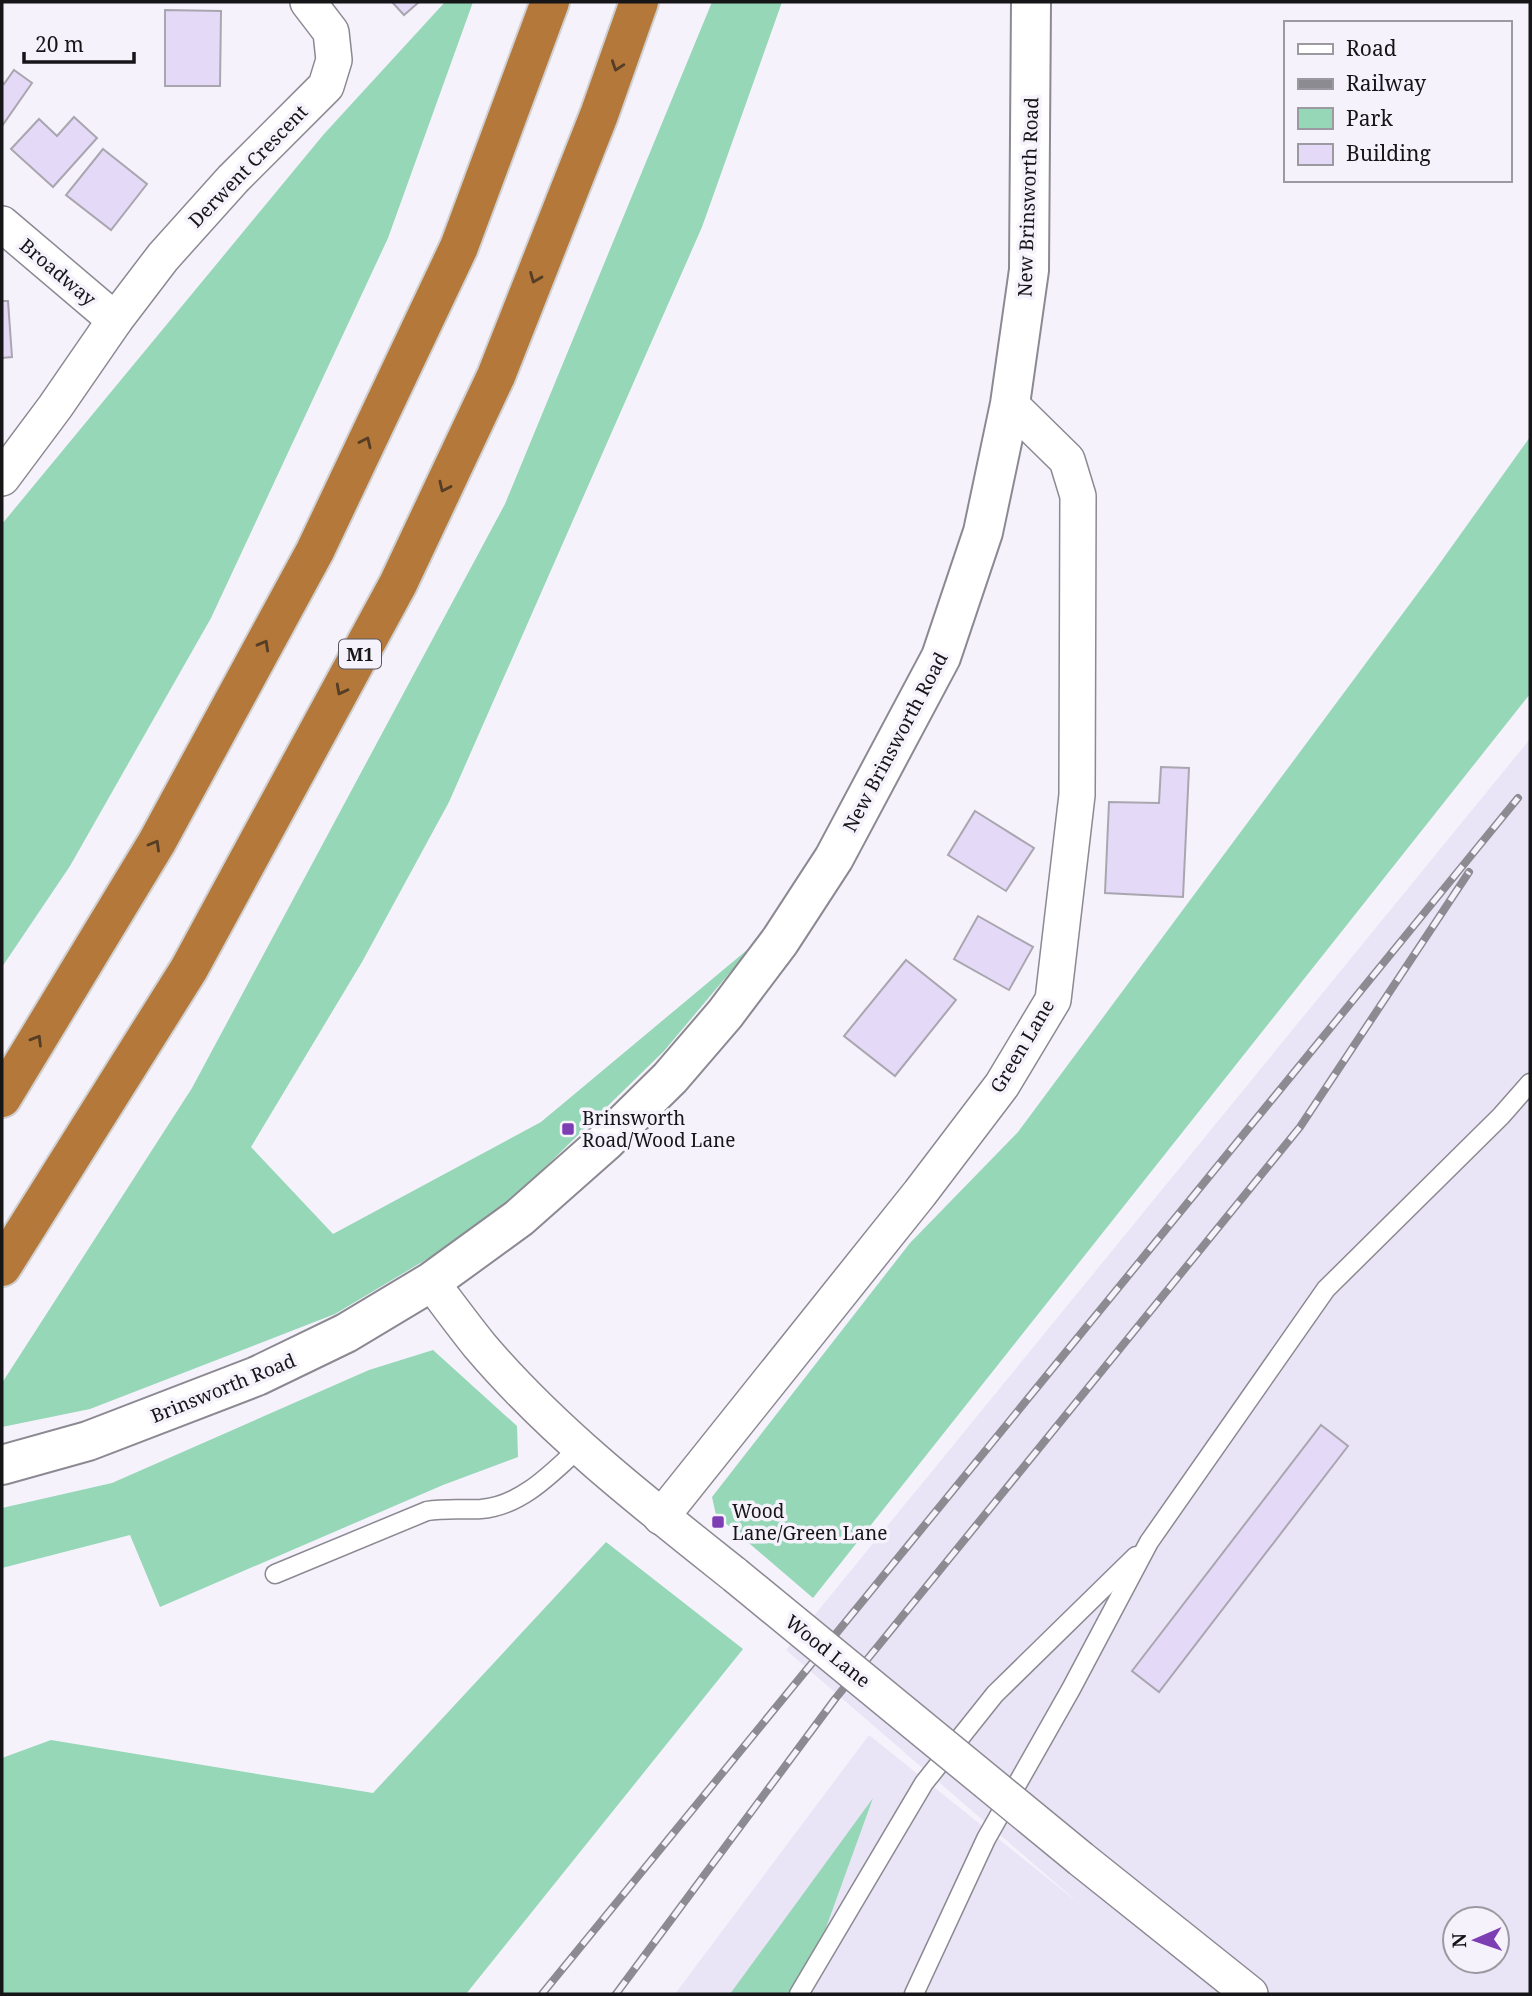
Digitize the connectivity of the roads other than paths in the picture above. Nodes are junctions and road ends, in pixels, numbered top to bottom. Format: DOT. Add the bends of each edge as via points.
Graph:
graph roads {
  1 [pos="308,2"];
  2 [pos="550,2"];
  3 [pos="639,2"];
  4 [pos="1031,2"];
  5 [pos="2,224"];
  6 [pos="115,320"];
  7 [pos="1010,404"];
  8 [pos="2,478"];
  9 [pos="1530,1083"];
  10 [pos="2,1098"];
  11 [pos="2,1267"];
  12 [pos="431,1282"];
  13 [pos="580,1447"];
  14 [pos="2,1465"];
  15 [pos="661,1517"];
  16 [pos="1149,1542"];
  17 [pos="275,1574"];
  18 [pos="803,1988"];
  19 [pos="784,1994"];
  20 [pos="914,1994"];
  21 [pos="1250,1994"];
  1 -- 6 [label="street, Derwent Crescent" via="331,32 334,60 326,86 233,179"];
  10 -- 2 [label="highway, one-way" via="157,842 315,551 459,247"];
  3 -- 11 [label="highway, M1, one-way" via="496,376 398,584 189,969"];
  4 -- 7 [label="main road, New Brinsworth Road" via="1029,270"];
  5 -- 6 [label="street, Broadway"];
  6 -- 8 [label="street"];
  7 -- 12 [label="main road, New Brinsworth Road" via="983,532 941,657 834,858 780,941 670,1078 606,1141 519,1218"];
  7 -- 15 [label="street, Green Lane" via="1067,460 1078,496 1077,795 1053,1000 1002,1085"];
  9 -- 16 [label="lane" via="1326,1289"];
  12 -- 13 [label="street, Wood Lane" via="481,1347"];
  12 -- 14 [label="main road, Brinsworth Road" via="346,1333 257,1376 88,1441"];
  13 -- 15 [label="street, Wood Lane"];
  13 -- 17 [label="lane" via="546,1479 514,1500 482,1509 427,1511"];
  15 -- 21 [label="street, Wood Lane, bridge"];
  16 -- 18 [label="lane" via="995,1694 924,1783"];
  16 -- 20 [label="lane" via="986,1839"];
  18 -- 19 [label="lane"];
}
